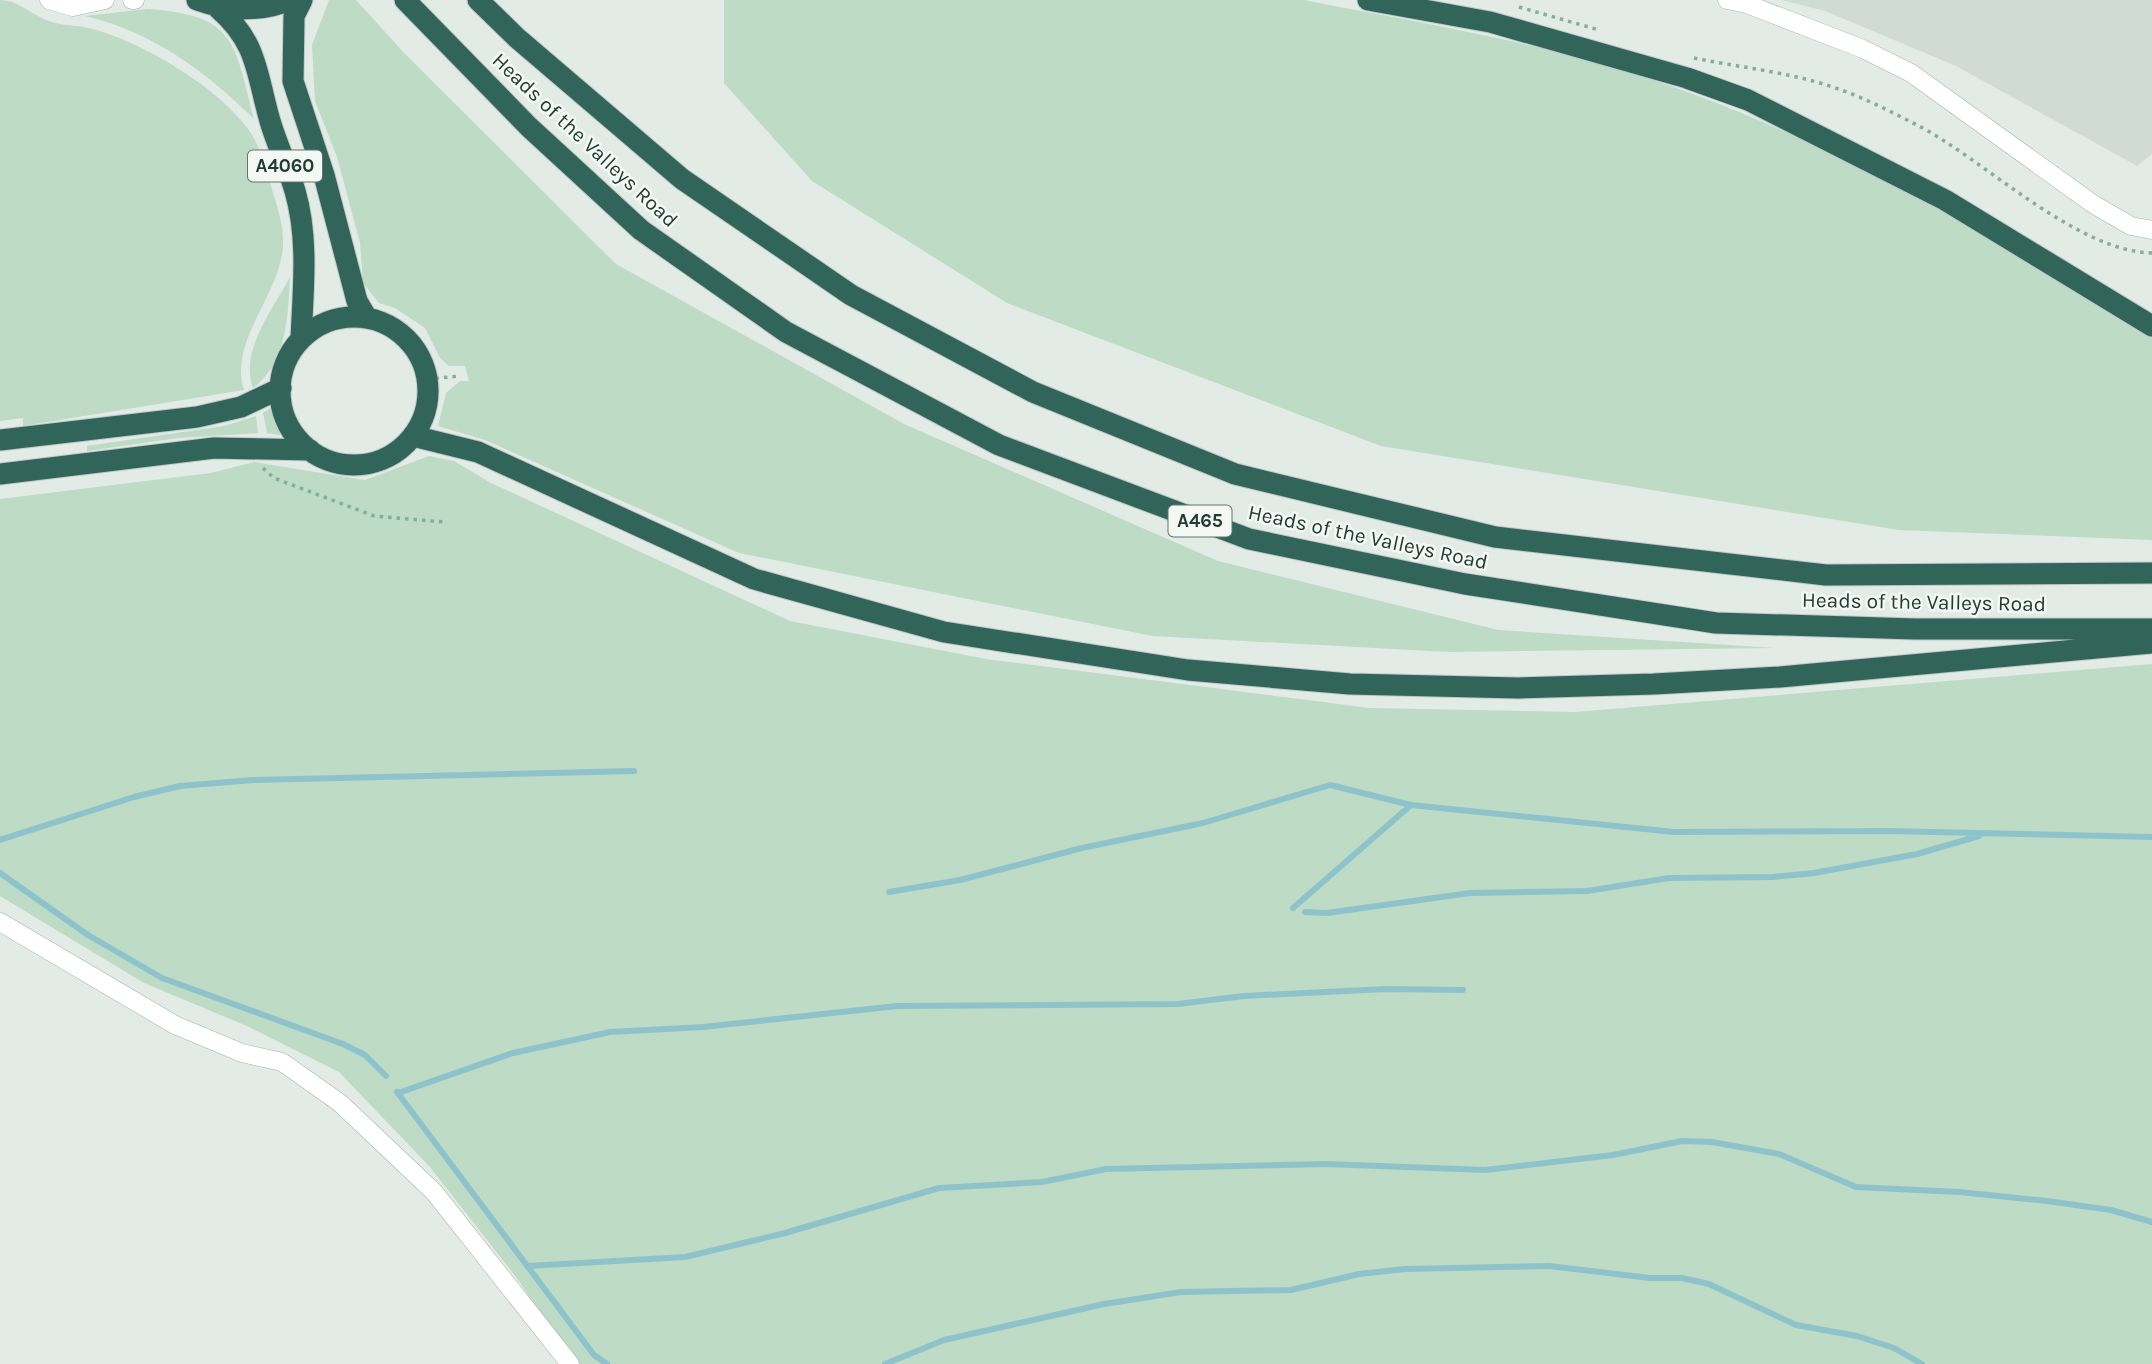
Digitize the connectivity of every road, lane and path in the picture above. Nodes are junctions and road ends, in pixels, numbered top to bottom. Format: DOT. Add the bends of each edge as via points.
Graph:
graph roads {
  1 [pos="49,0"];
  2 [pos="105,0"];
  3 [pos="197,0"];
  4 [pos="289,0"];
  5 [pos="302,0"];
  6 [pos="405,0"];
  7 [pos="478,0"];
  8 [pos="1367,0"];
  9 [pos="1727,0"];
  10 [pos="1514,6"];
  11 [pos="218,8"];
  12 [pos="1612,34"];
  13 [pos="1687,56"];
  14 [pos="2152,230"];
  15 [pos="2152,253"];
  16 [pos="367,318"];
  17 [pos="2152,326"];
  18 [pos="301,340"];
  19 [pos="460,376"];
  20 [pos="427,379"];
  21 [pos="281,388"];
  22 [pos="413,436"];
  23 [pos="0,440"];
  24 [pos="310,450"];
  25 [pos="262,463"];
  26 [pos="0,474"];
  27 [pos="444,522"];
  28 [pos="2152,573"];
  29 [pos="2152,629"];
  30 [pos="2152,643"];
  31 [pos="0,922"];
  32 [pos="570,1364"];
  1 -- 2 [label="street" via="73,7"];
  3 -- 11 [label="highway"];
  4 -- 11 [label="highway" via="259,7"];
  5 -- 16 [label="highway, A4060" via="294,16 293,81 324,175 356,301"];
  6 -- 29 [label="highway, Heads of the Valleys Road / A465" via="529,127 641,230 786,332 999,445 1249,539 1465,584 1716,623"];
  7 -- 28 [label="highway, Heads of the Valleys Road / A465" via="682,179 851,295 1033,392 1235,474 1495,537 1826,575"];
  8 -- 17 [label="highway" via="1490,22 1748,100 1945,200"];
  9 -- 14 [label="street" via="1863,49 1911,73 2093,204 2131,226"];
  10 -- 12 [label="path"];
  11 -- 18 [label="highway, A4060" via="238,25 252,49 278,147 295,191 304,267"];
  13 -- 15 [label="path" via="1844,91 1919,126 2100,239 2128,253"];
  16 -- 18 [label="highway" via="332,321"];
  16 -- 20 [label="highway" via="400,333 418,354"];
  18 -- 21 [label="highway" via="287,362"];
  19 -- 20 [label="path"];
  20 -- 22 [label="highway" via="428,399"];
  21 -- 23 [label="highway" via="240,407 197,417"];
  21 -- 24 [label="highway" via="288,422"];
  22 -- 24 [label="highway" via="392,455 364,464 335,462"];
  22 -- 30 [label="highway" via="478,452 754,579 944,632 1188,670 1350,684 1518,688 1780,677"];
  24 -- 26 [label="highway" via="214,448"];
  25 -- 27 [label="path" via="274,478 374,516"];
  31 -- 32 [label="street" via="175,1025 242,1053 282,1062 340,1103 434,1192"];
}
